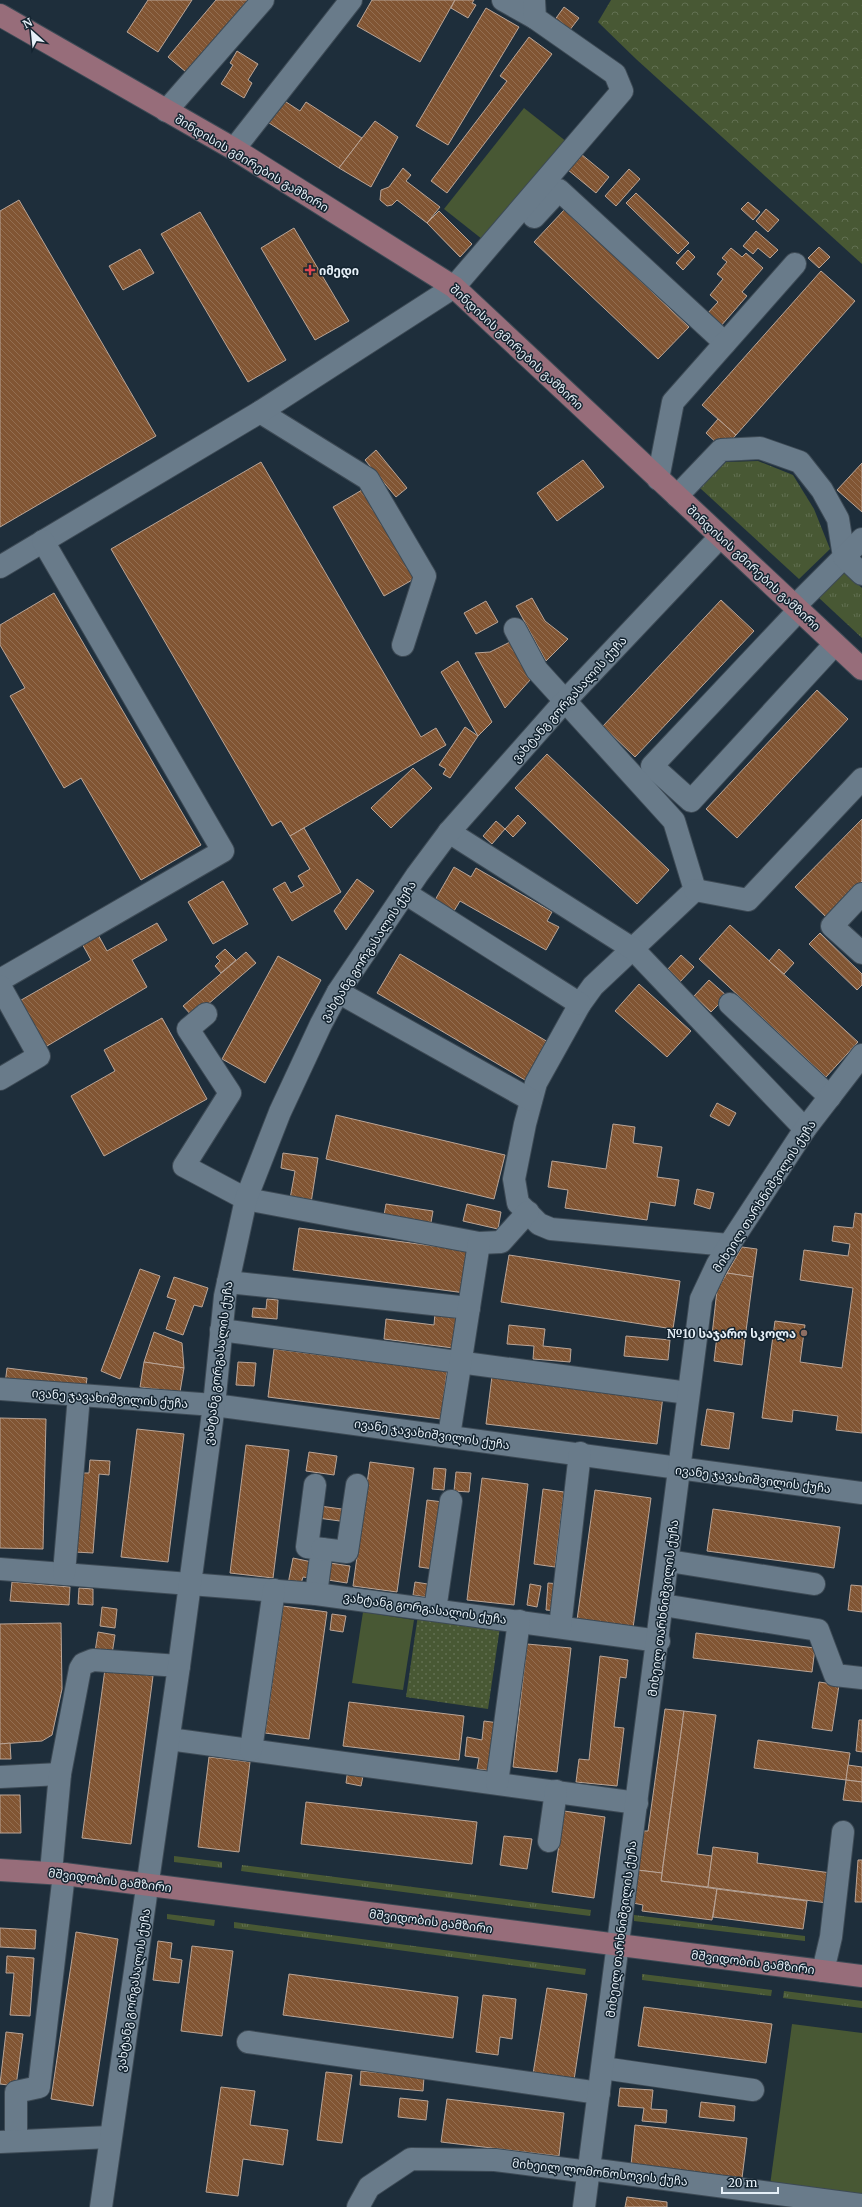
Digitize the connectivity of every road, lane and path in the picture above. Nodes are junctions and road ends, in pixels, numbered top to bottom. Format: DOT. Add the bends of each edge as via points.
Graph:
graph roads {
  1 [pos="263,0"];
  2 [pos="351,0"];
  3 [pos="503,0"];
  4 [pos="534,9"];
  5 [pos="0,16"];
  6 [pos="166,111"];
  7 [pos="234,149"];
  8 [pos="795,264"];
  9 [pos="458,291"];
  10 [pos="725,344"];
  11 [pos="260,412"];
  12 [pos="658,479"];
  13 [pos="676,496"];
  14 [pos="720,537"];
  15 [pos="862,539"];
  16 [pos="43,541"];
  17 [pos="844,557"];
  18 [pos="0,567"];
  19 [pos="862,574"];
  20 [pos="797,608"];
  21 [pos="515,628"];
  22 [pos="835,644"];
  23 [pos="403,645"];
  24 [pos="862,669"];
  25 [pos="564,702"];
  26 [pos="862,779"];
  27 [pos="449,832"];
  28 [pos="695,890"];
  29 [pos="405,893"];
  30 [pos="862,894"];
  31 [pos="633,949"];
  32 [pos="862,954"];
  33 [pos="0,980"];
  34 [pos="0,986"];
  35 [pos="338,992"];
  36 [pos="580,1004"];
  37 [pos="730,1004"];
  38 [pos="206,1014"];
  39 [pos="862,1055"];
  40 [pos="0,1079"];
  41 [pos="830,1097"];
  42 [pos="531,1100"];
  43 [pos="805,1129"];
  44 [pos="246,1199"];
  45 [pos="528,1212"];
  46 [pos="479,1243"];
  47 [pos="729,1245"];
  48 [pos="228,1282"];
  49 [pos="468,1308"];
  50 [pos="221,1330"];
  51 [pos="460,1362"];
  52 [pos="0,1389"];
  53 [pos="688,1393"];
  54 [pos="79,1396"];
  55 [pos="214,1404"];
  56 [pos="449,1436"];
  57 [pos="580,1453"];
  58 [pos="681,1470"];
  59 [pos="315,1485"];
  60 [pos="356,1485"];
  61 [pos="862,1493"];
  62 [pos="451,1501"];
  63 [pos="322,1549"];
  64 [pos="669,1562"];
  65 [pos="0,1569"];
  66 [pos="64,1573"];
  67 [pos="190,1583"];
  68 [pos="814,1584"];
  69 [pos="274,1590"];
  70 [pos="316,1594"];
  71 [pos="663,1605"];
  72 [pos="435,1610"];
  73 [pos="519,1622"];
  74 [pos="560,1627"];
  75 [pos="659,1641"];
  76 [pos="179,1666"];
  77 [pos="862,1678"];
  78 [pos="169,1739"];
  79 [pos="251,1750"];
  80 [pos="60,1774"];
  81 [pos="0,1777"];
  82 [pos="497,1783"];
  83 [pos="556,1791"];
  84 [pos="637,1803"];
  85 [pos="843,1832"];
  86 [pos="549,1841"];
  87 [pos="0,1870"];
  88 [pos="57,1873"];
  89 [pos="149,1885"];
  90 [pos="619,1945"];
  91 [pos="822,1971"];
  92 [pos="862,1976"];
  93 [pos="248,2042"];
  94 [pos="603,2068"];
  95 [pos="753,2090"];
  96 [pos="599,2093"];
  97 [pos="110,2137"];
  98 [pos="8,2142"];
  99 [pos="589,2172"];
  100 [pos="862,2205"];
  101 [pos="101,2207"];
  102 [pos="358,2207"];
  103 [pos="584,2207"];
  1 -- 6 [label="street"];
  2 -- 7 [label="street"];
  3 -- 4 [label="street"];
  4 -- 9 [label="street" via="615,74 622,91"];
  5 -- 6 [label="main road, შინდისის გმირების გამზირი"];
  6 -- 7 [label="main road, შინდისის გმირების გამზირი"];
  7 -- 9 [label="main road, შინდისის გმირების გამზირი"];
  8 -- 10 [label="street"];
  9 -- 10 [label="street" via="559,190"];
  9 -- 11 [label="street"];
  9 -- 12 [label="main road, შინდისის გმირების გამზირი"];
  10 -- 12 [label="street" via="673,402"];
  11 -- 16 [label="street"];
  11 -- 23 [label="street" via="368,479 425,576"];
  12 -- 13 [label="main road, შინდისის გმირების გამზირი"];
  13 -- 14 [label="main road, შინდისის გმირების გამზირი"];
  13 -- 17 [label="street" via="721,450 760,448 800,462 822,490 838,520"];
  14 -- 20 [label="main road, შინდისის გმირების გამზირი"];
  14 -- 25 [label="street, ვახტანგ გორგასალის ქუჩა"];
  15 -- 17 [label="street"];
  16 -- 18 [label="street"];
  16 -- 33 [label="street" via="223,852"];
  17 -- 19 [label="street"];
  17 -- 20 [label="street"];
  20 -- 22 [label="main road, შინდისის გმირების გამზირი"];
  20 -- 22 [label="street" via="652,766 691,801"];
  21 -- 25 [label="street" via="537,670"];
  22 -- 24 [label="main road, შინდისის გმირების გამზირი"];
  25 -- 27 [label="street, ვახტანგ გორგასალის ქუჩა"];
  25 -- 28 [label="street" via="674,821"];
  26 -- 28 [label="street" via="748,900"];
  27 -- 29 [label="street, ვახტანგ გორგასალის ქუჩა"];
  27 -- 31 [label="street"];
  28 -- 31 [label="street"];
  29 -- 35 [label="street, ვახტანგ გორგასალის ქუჩა"];
  29 -- 36 [label="street"];
  30 -- 32 [label="street" via="832,926"];
  31 -- 36 [label="street" via="593,986"];
  31 -- 43 [label="street"];
  34 -- 40 [label="street" via="39,1056"];
  35 -- 42 [label="street"];
  35 -- 44 [label="street, ვახტანგ გორგასალის ქუჩა" via="320,1024 280,1112"];
  36 -- 42 [label="street" via="536,1083"];
  37 -- 41 [label="street"];
  38 -- 44 [label="street" via="188,1029 230,1093 184,1166"];
  39 -- 41 [label="street, მიხეილ თარხნიშვილის ქუჩა"];
  41 -- 43 [label="street, მიხეილ თარხნიშვილის ქუჩა"];
  42 -- 45 [label="street" via="514,1179 518,1203"];
  43 -- 47 [label="street, მიხეილ თარხნიშვილის ქუჩა"];
  44 -- 46 [label="street"];
  44 -- 48 [label="street, ვახტანგ გორგასალის ქუჩა"];
  45 -- 46 [label="street" via="501,1242"];
  45 -- 47 [label="street" via="539,1224 551,1229"];
  46 -- 49 [label="street"];
  47 -- 53 [label="street, მიხეილ თარხნიშვილის ქუჩა" via="701,1299"];
  48 -- 49 [label="street"];
  48 -- 50 [label="street, ვახტანგ გორგასალის ქუჩა"];
  49 -- 51 [label="street"];
  50 -- 51 [label="street"];
  50 -- 55 [label="street, ვახტანგ გორგასალის ქუჩა"];
  51 -- 53 [label="street"];
  51 -- 56 [label="street"];
  52 -- 54 [label="street, ივანე ჯავახიშვილის ქუჩა"];
  53 -- 58 [label="street, მიხეილ თარხნიშვილის ქუჩა"];
  54 -- 55 [label="street, ივანე ჯავახიშვილის ქუჩა"];
  54 -- 66 [label="street"];
  55 -- 56 [label="street, ივანე ჯავახიშვილის ქუჩა"];
  55 -- 67 [label="street, ვახტანგ გორგასალის ქუჩა"];
  56 -- 57 [label="street, ივანე ჯავახიშვილის ქუჩა"];
  57 -- 58 [label="street, ივანე ჯავახიშვილის ქუჩა"];
  57 -- 74 [label="street"];
  58 -- 61 [label="street, ივანე ჯავახიშვილის ქუჩა"];
  58 -- 64 [label="street, მიხეილ თარხნიშვილის ქუჩა"];
  59 -- 63 [label="street" via="307,1547"];
  60 -- 63 [label="street" via="347,1552"];
  62 -- 72 [label="street"];
  63 -- 70 [label="street"];
  64 -- 68 [label="street"];
  64 -- 71 [label="street, მიხეილ თარხნიშვილის ქუჩა"];
  65 -- 66 [label="street, ვახტანგ გორგასალის ქუჩა"];
  66 -- 67 [label="street, ვახტანგ გორგასალის ქუჩა"];
  67 -- 69 [label="street, ვახტანგ გორგასალის ქუჩა"];
  67 -- 76 [label="street, ვახტანგ გორგასალის ქუჩა"];
  69 -- 70 [label="street, ვახტანგ გორგასალის ქუჩა"];
  69 -- 79 [label="street"];
  70 -- 72 [label="street, ვახტანგ გორგასალის ქუჩა"];
  71 -- 75 [label="street, მიხეილ თარხნიშვილის ქუჩა"];
  71 -- 77 [label="street" via="818,1630 835,1675"];
  72 -- 73 [label="street, ვახტანგ გორგასალის ქუჩა"];
  73 -- 74 [label="street, ვახტანგ გორგასალის ქუჩა"];
  73 -- 82 [label="street"];
  74 -- 75 [label="street, ვახტანგ გორგასალის ქუჩა"];
  75 -- 84 [label="street, მიხეილ თარხნიშვილის ქუჩა"];
  76 -- 78 [label="street, ვახტანგ გორგასალის ქუჩა"];
  76 -- 80 [label="street" via="93,1660 83,1664"];
  78 -- 79 [label="street"];
  78 -- 89 [label="street, ვახტანგ გორგასალის ქუჩა"];
  79 -- 82 [label="street"];
  80 -- 81 [label="street"];
  80 -- 88 [label="street"];
  82 -- 83 [label="street"];
  83 -- 84 [label="street"];
  83 -- 86 [label="street"];
  84 -- 90 [label="street, მიხეილ თარხნიშვილის ქუჩა"];
  85 -- 91 [label="street" via="831,1937"];
  87 -- 88 [label="main road, მშვიდობის გამზირი"];
  88 -- 89 [label="main road, მშვიდობის გამზირი"];
  88 -- 98 [label="street" via="39,2087 16,2092"];
  89 -- 90 [label="main road, მშვიდობის გამზირი"];
  89 -- 97 [label="street, ვახტანგ გორგასალის ქუჩა"];
  90 -- 91 [label="main road, მშვიდობის გამზირი"];
  90 -- 94 [label="street, მიხეილ თარხნიშვილის ქუჩა"];
  91 -- 92 [label="main road, მშვიდობის გამზირი"];
  93 -- 96 [label="street"];
  94 -- 95 [label="street"];
  94 -- 96 [label="street, მიხეილ თარხნიშვილის ქუჩა"];
  96 -- 99 [label="street, მიხეილ თარხნიშვილის ქუჩა"];
  97 -- 98 [label="street"];
  97 -- 101 [label="street, ვახტანგ გორგასალის ქუჩა"];
  99 -- 100 [label="street, მიხეილ ლომონოსოვის ქუჩა" via="597,2170"];
  99 -- 102 [label="street, მიხეილ ლომონოსოვის ქუჩა" via="495,2160 411,2158 369,2187"];
  99 -- 103 [label="street, მიხეილ თარხნიშვილის ქუჩა"];
}
